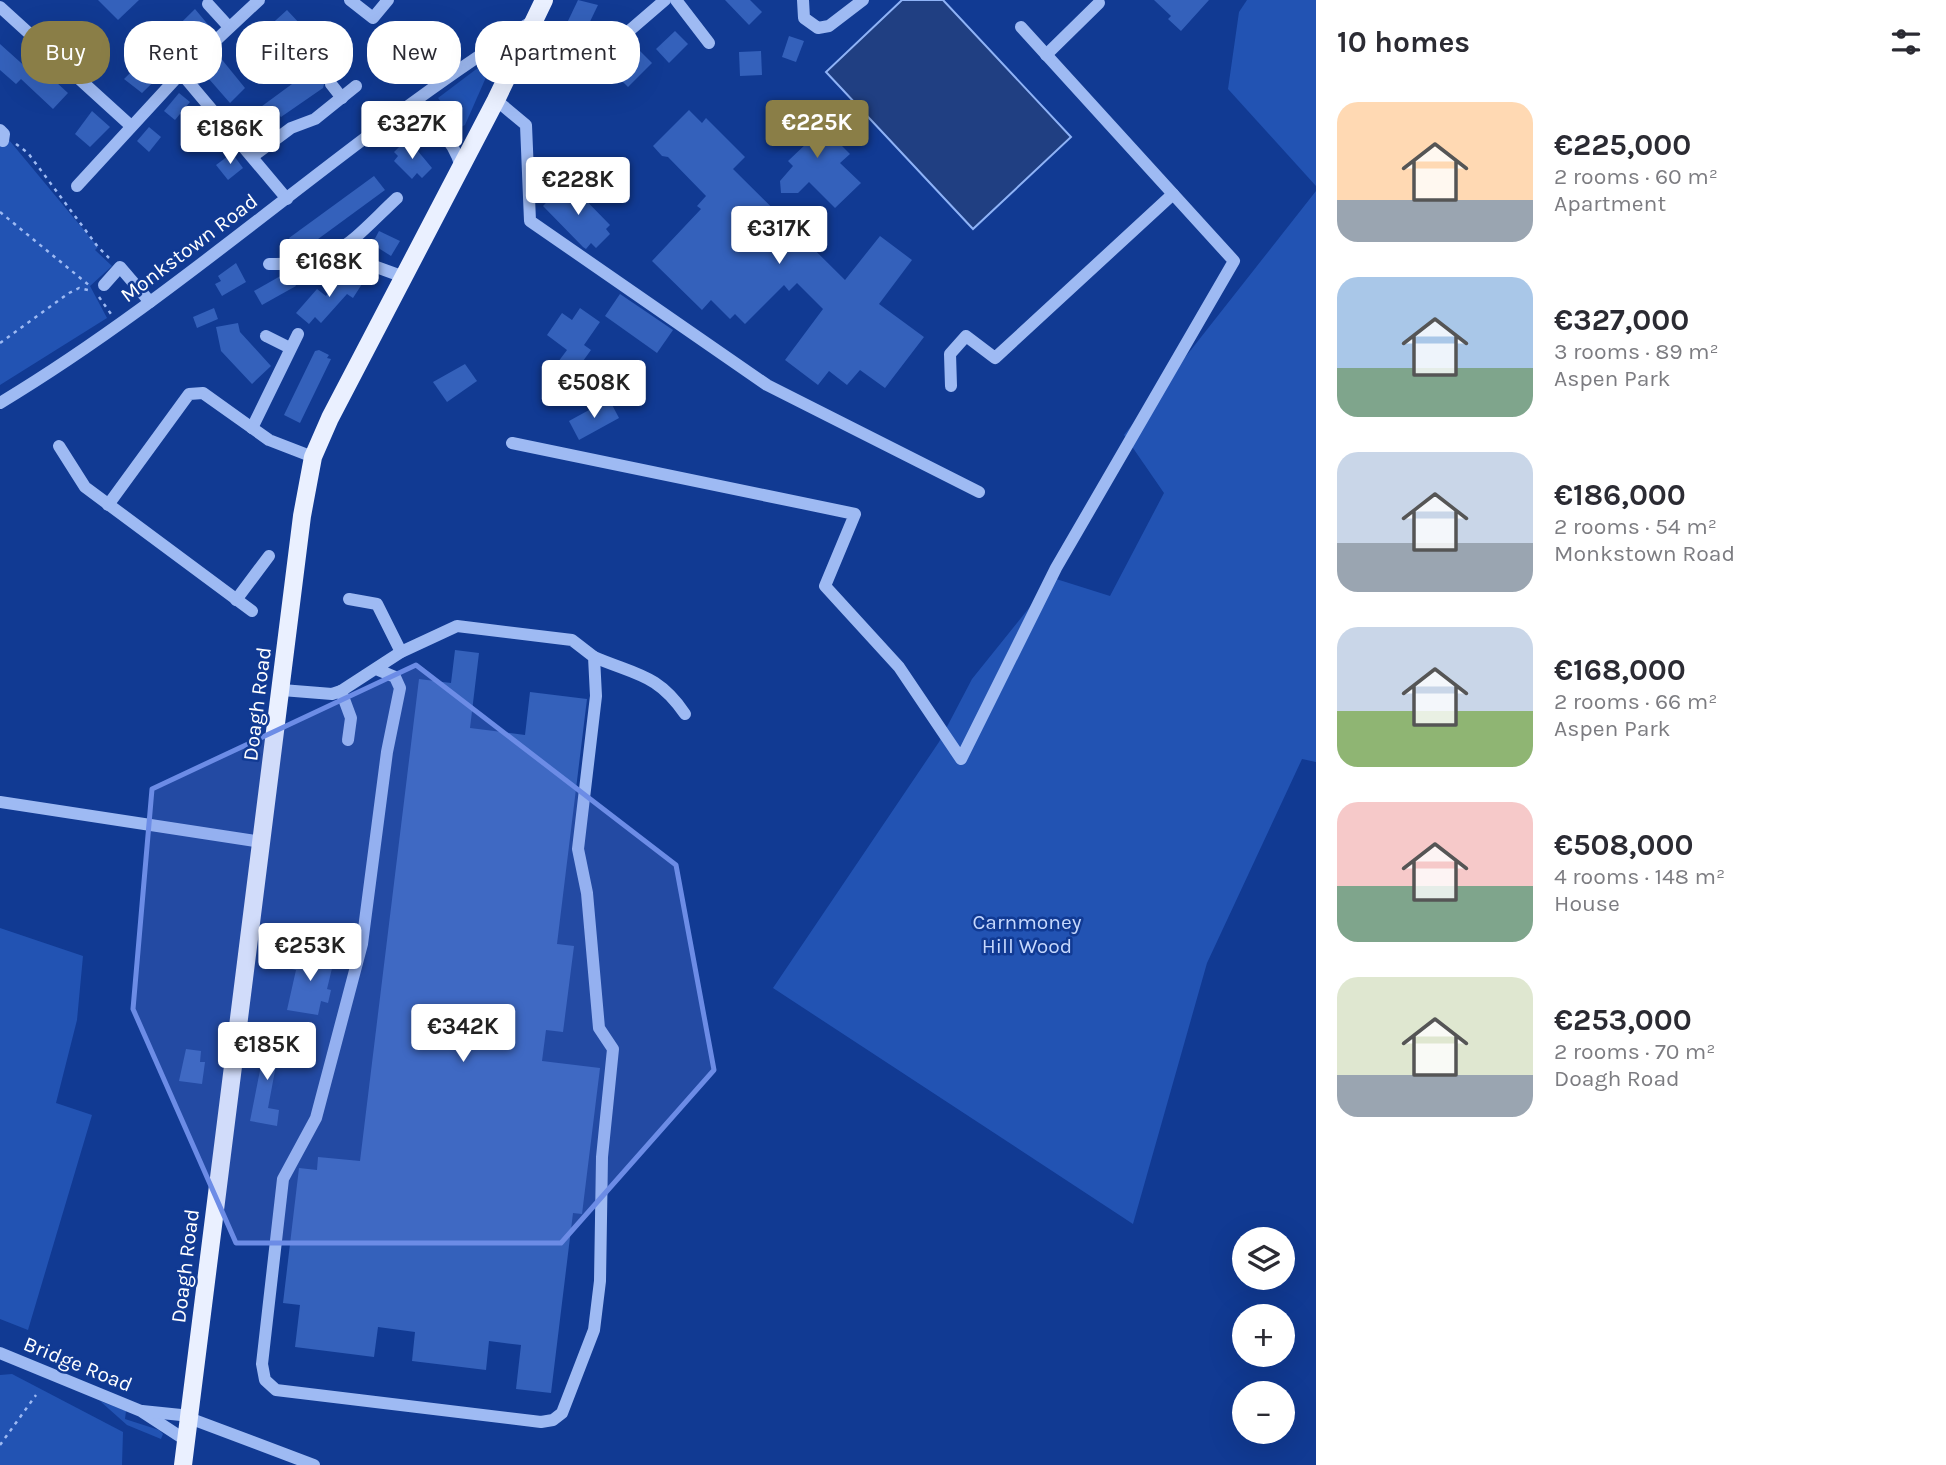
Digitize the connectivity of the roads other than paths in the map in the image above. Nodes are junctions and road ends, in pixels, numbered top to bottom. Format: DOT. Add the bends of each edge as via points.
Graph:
graph roads {
  1 [pos="260,0"];
  2 [pos="350,0"];
  3 [pos="388,0"];
  4 [pos="544,0"];
  5 [pos="665,0"];
  6 [pos="676,0"];
  7 [pos="803,0"];
  8 [pos="863,0"];
  9 [pos="1099,3"];
  10 [pos="208,4"];
  11 [pos="0,7"];
  12 [pos="534,20"];
  13 [pos="640,22"];
  14 [pos="229,27"];
  15 [pos="1021,27"];
  16 [pos="222,34"];
  17 [pos="709,43"];
  18 [pos="1046,55"];
  19 [pos="171,84"];
  20 [pos="190,84"];
  21 [pos="331,84"];
  22 [pos="356,86"];
  23 [pos="342,98"];
  24 [pos="496,100"];
  25 [pos="403,110"];
  26 [pos="131,126"];
  27 [pos="252,157"];
  28 [pos="461,167"];
  29 [pos="77,186"];
  30 [pos="1173,194"];
  31 [pos="397,198"];
  32 [pos="287,199"];
  33 [pos="338,253"];
  34 [pos="269,264"];
  35 [pos="404,277"];
  36 [pos="104,285"];
  37 [pos="150,302"];
  38 [pos="298,334"];
  39 [pos="265,336"];
  40 [pos="290,348"];
  41 [pos="951,386"];
  42 [pos="0,404"];
  43 [pos="252,428"];
  44 [pos="512,443"];
  45 [pos="59,446"];
  46 [pos="313,457"];
  47 [pos="979,492"];
  48 [pos="108,505"];
  49 [pos="269,556"];
  50 [pos="349,599"];
  51 [pos="236,600"];
  52 [pos="252,611"];
  53 [pos="401,652"];
  54 [pos="594,657"];
  55 [pos="376,669"];
  56 [pos="282,690"];
  57 [pos="341,691"];
  58 [pos="685,714"];
  59 [pos="348,740"];
  60 [pos="0,802"];
  61 [pos="262,842"];
  62 [pos="0,1353"];
  63 [pos="141,1411"];
  64 [pos="189,1420"];
  65 [pos="187,1441"];
  66 [pos="183,1465"];
  67 [pos="314,1465"];
  1 -- 14 [label="street"];
  2 -- 3 [label="street" via="373,18"];
  4 -- 12 [label="main road, Doagh Road"];
  5 -- 13 [label="street"];
  6 -- 17 [label="street"];
  7 -- 8 [label="street" via="804,18 818,28 829,26"];
  9 -- 18 [label="street"];
  10 -- 14 [label="street"];
  11 -- 26 [label="street"];
  12 -- 24 [label="main road, Doagh Road"];
  12 -- 25 [label="street, Monkstown Road"];
  14 -- 16 [label="street"];
  15 -- 18 [label="street"];
  18 -- 30 [label="street"];
  19 -- 26 [label="street"];
  20 -- 27 [label="street"];
  21 -- 23 [label="street"];
  22 -- 23 [label="street"];
  23 -- 27 [label="street"];
  24 -- 28 [label="main road, Doagh Road"];
  24 -- 47 [label="street" via="526,125 530,221 767,385"];
  25 -- 28 [label="street" via="431,122 449,137"];
  25 -- 32 [label="street, Monkstown Road"];
  26 -- 29 [label="street"];
  27 -- 32 [label="street"];
  28 -- 35 [label="main road, Doagh Road"];
  30 -- 41 [label="street" via="995,358 966,336 950,354"];
  30 -- 44 [label="street" via="1234,261 1056,568 961,759 899,667 825,586 855,513"];
  31 -- 33 [label="street"];
  32 -- 37 [label="street, Monkstown Road"];
  33 -- 34 [label="street" via="296,265"];
  33 -- 35 [label="street"];
  35 -- 46 [label="main road, Doagh Road"];
  36 -- 37 [label="street" via="120,267"];
  37 -- 42 [label="street, Monkstown Road"];
  38 -- 40 [label="street"];
  39 -- 40 [label="street"];
  40 -- 43 [label="street"];
  43 -- 46 [label="street" via="269,440"];
  43 -- 48 [label="street" via="203,393 189,394"];
  45 -- 48 [label="street" via="85,487"];
  46 -- 56 [label="main road, Doagh Road"];
  48 -- 51 [label="street"];
  49 -- 51 [label="street"];
  50 -- 53 [label="street" via="377,604"];
  51 -- 52 [label="street"];
  53 -- 54 [label="street" via="457,626 572,640"];
  53 -- 55 [label="street"];
  54 -- 55 [label="street" via="596,696 578,849 587,893 598,1028 613,1049 602,1157 600,1281 594,1329 562,1413 541,1422 276,1390 265,1380 262,1364 283,1179 316,1118 362,944 400,688 395,677"];
  54 -- 58 [label="street" via="655,680"];
  55 -- 57 [label="street"];
  56 -- 57 [label="street"];
  56 -- 61 [label="main road, Doagh Road"];
  57 -- 59 [label="street" via="351,718"];
  60 -- 61 [label="street"];
  61 -- 64 [label="main road, Doagh Road"];
  62 -- 63 [label="street, Bridge Road"];
  63 -- 64 [label="street, Bridge Road" via="171,1412"];
  63 -- 65 [label="street, Bridge Road"];
  64 -- 65 [label="main road, Doagh Road"];
  64 -- 67 [label="street, Bridge Road"];
  65 -- 66 [label="main road, Doagh Road"];
}
